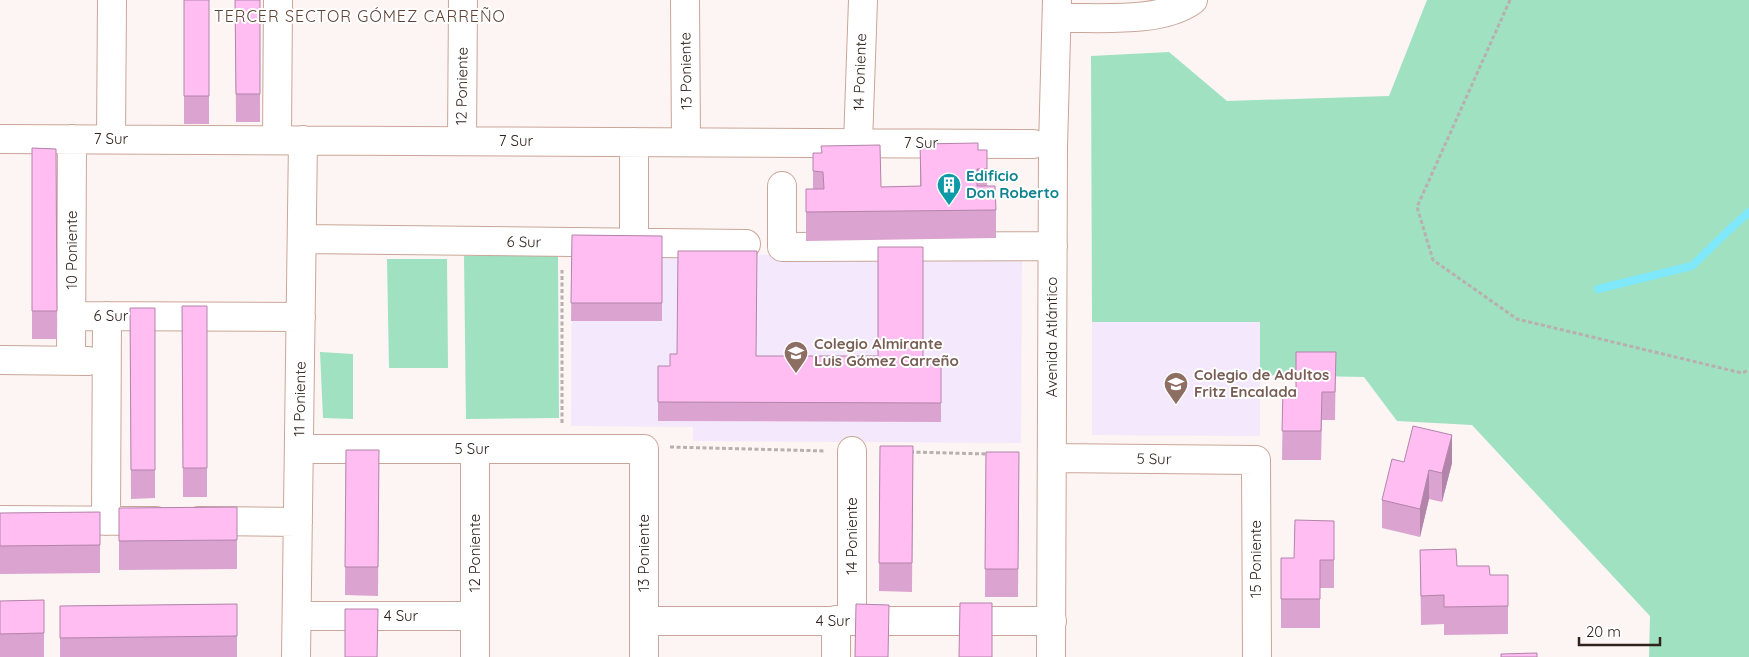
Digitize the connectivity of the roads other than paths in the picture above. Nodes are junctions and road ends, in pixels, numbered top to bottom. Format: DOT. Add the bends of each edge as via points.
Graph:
graph roads {
  1 [pos="112,0"];
  2 [pos="278,0"];
  3 [pos="463,0"];
  4 [pos="685,0"];
  5 [pos="863,0"];
  6 [pos="1193,0"];
  7 [pos="1057,9"];
  8 [pos="0,139"];
  9 [pos="72,139"];
  10 [pos="111,139"];
  11 [pos="290,140"];
  12 [pos="462,141"];
  13 [pos="634,142"];
  14 [pos="686,142"];
  15 [pos="858,143"];
  16 [pos="1033,144"];
  17 [pos="782,186"];
  18 [pos="302,239"];
  19 [pos="634,243"];
  20 [pos="746,244"];
  21 [pos="1053,246"];
  22 [pos="71,316"];
  23 [pos="107,316"];
  24 [pos="301,317"];
  25 [pos="0,360"];
  26 [pos="71,360"];
  27 [pos="107,361"];
  28 [pos="299,449"];
  29 [pos="475,449"];
  30 [pos="644,449"];
  31 [pos="852,451"];
  32 [pos="1052,458"];
  33 [pos="1256,460"];
  34 [pos="0,520"];
  35 [pos="106,520"];
  36 [pos="298,522"];
  37 [pos="297,616"];
  38 [pos="475,616"];
  39 [pos="844,620"];
  40 [pos="644,621"];
  41 [pos="1052,621"];
  42 [pos="296,657"];
  43 [pos="475,657"];
  44 [pos="644,657"];
  45 [pos="836,657"];
  46 [pos="1051,657"];
  47 [pos="1256,657"];
  1 -- 10 [label="street"];
  2 -- 11 [label="street, 11 Poniente"];
  3 -- 12 [label="street, 12 Poniente"];
  4 -- 14 [label="street, 13 Poniente"];
  5 -- 15 [label="street, 14 Poniente"];
  6 -- 7 [label="street, Avenida Atlántico" via="1164,13 1141,17"];
  7 -- 21 [label="street, Avenida Atlántico"];
  8 -- 9 [label="street, 7 Sur"];
  9 -- 10 [label="street, 7 Sur"];
  9 -- 22 [label="street, 10 Poniente"];
  10 -- 11 [label="street, 7 Sur"];
  11 -- 12 [label="street, 7 Sur"];
  11 -- 18 [label="street, 11 Poniente"];
  12 -- 13 [label="street, 7 Sur"];
  13 -- 14 [label="street, 7 Sur"];
  13 -- 19 [label="street"];
  14 -- 15 [label="street, 7 Sur"];
  15 -- 16 [label="street, 7 Sur"];
  17 -- 21 [label="street" via="782,247"];
  18 -- 19 [label="street, 6 Sur"];
  18 -- 24 [label="street, 11 Poniente"];
  19 -- 20 [label="street, 6 Sur"];
  21 -- 32 [label="street, Avenida Atlántico"];
  22 -- 23 [label="street, 6 Sur"];
  22 -- 26 [label="street, 10 Poniente"];
  23 -- 24 [label="street, 6 Sur"];
  23 -- 27 [label="street"];
  24 -- 28 [label="street, 11 Poniente"];
  25 -- 26 [label="street"];
  26 -- 27 [label="street"];
  27 -- 35 [label="street"];
  28 -- 29 [label="street, 5 Sur"];
  28 -- 36 [label="street, 11 Poniente"];
  29 -- 30 [label="street, 5 Sur"];
  29 -- 38 [label="street, 12 Poniente"];
  30 -- 40 [label="street, 13 Poniente"];
  31 -- 39 [label="street, 14 Poniente"];
  32 -- 33 [label="street, 5 Sur"];
  32 -- 41 [label="street, Avenida Atlántico"];
  33 -- 47 [label="street, 15 Poniente"];
  34 -- 35 [label="street"];
  35 -- 36 [label="street"];
  36 -- 37 [label="street, 11 Poniente"];
  37 -- 38 [label="street, 4 Sur"];
  37 -- 42 [label="street, 11 Poniente"];
  38 -- 43 [label="street, 12 Poniente"];
  39 -- 40 [label="street, 4 Sur"];
  39 -- 41 [label="street, 4 Sur"];
  39 -- 45 [label="street, 14 Poniente"];
  40 -- 44 [label="street, 13 Poniente"];
  41 -- 46 [label="street, Avenida Atlántico"];
}
